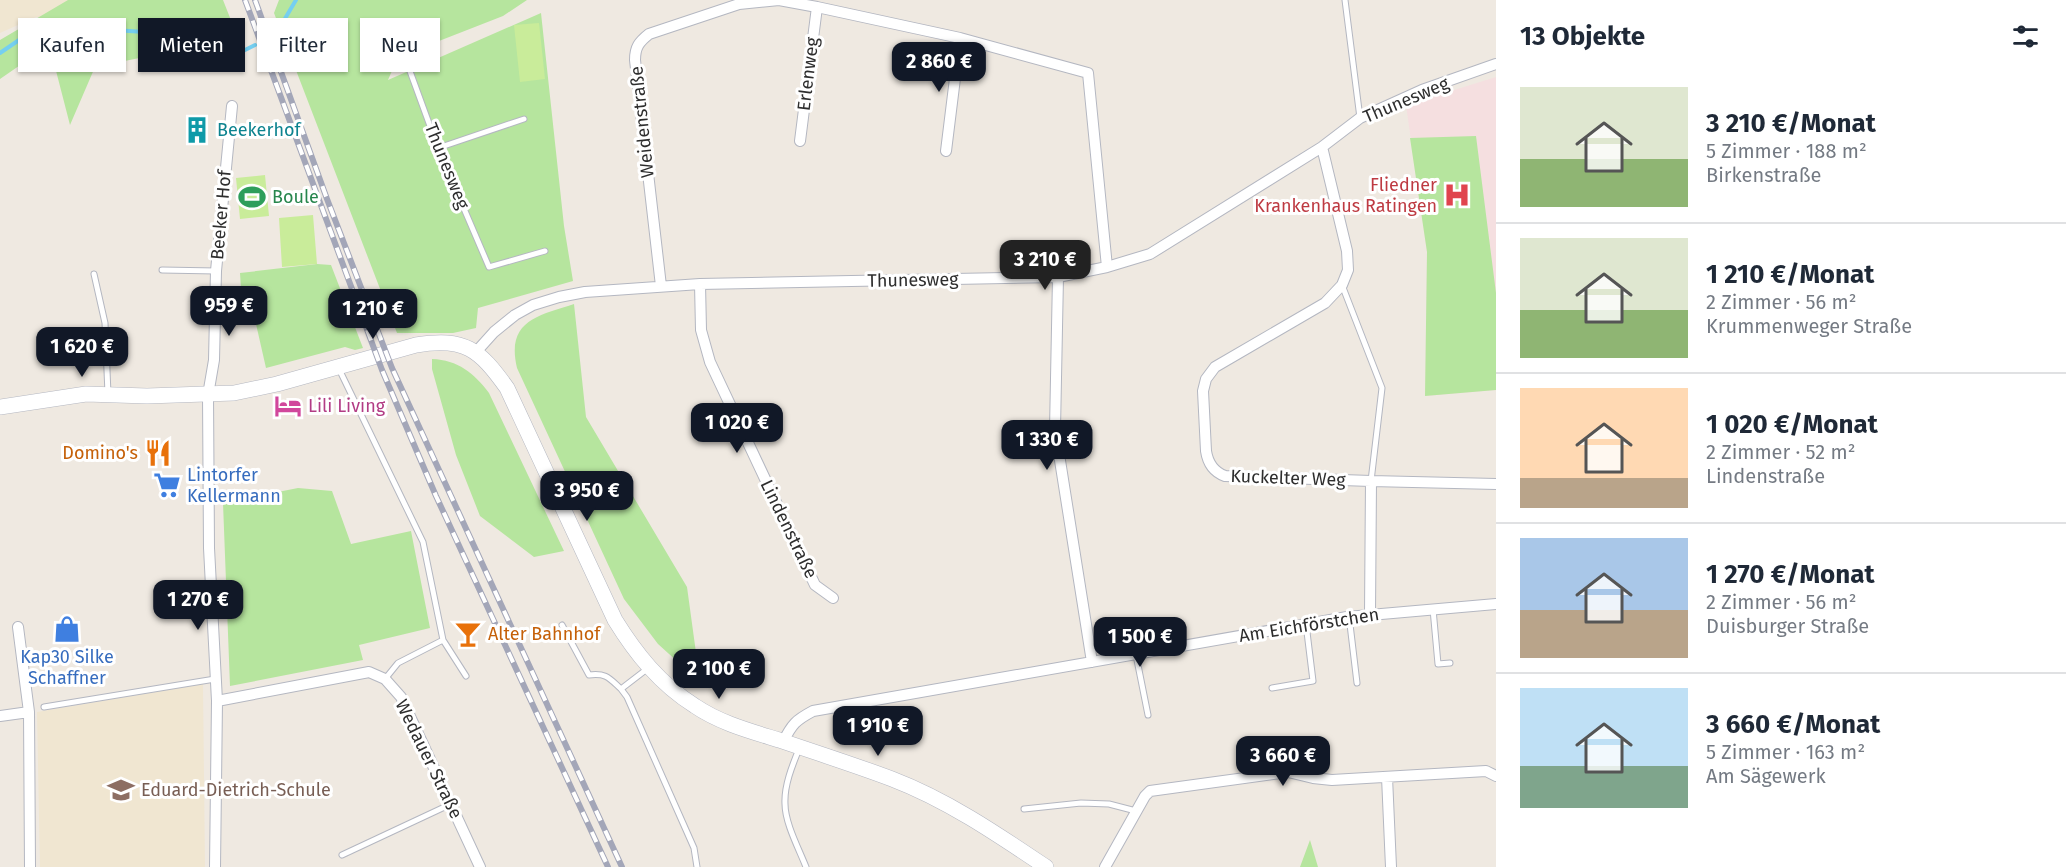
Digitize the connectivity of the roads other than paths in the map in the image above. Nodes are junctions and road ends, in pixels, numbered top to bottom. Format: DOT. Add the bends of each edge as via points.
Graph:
graph roads {
  1 [pos="1345,0"];
  2 [pos="817,7"];
  3 [pos="960,38"];
  4 [pos="1496,64"];
  5 [pos="410,72"];
  6 [pos="232,106"];
  7 [pos="1360,118"];
  8 [pos="524,119"];
  9 [pos="800,141"];
  10 [pos="1322,147"];
  11 [pos="438,148"];
  12 [pos="946,151"];
  13 [pos="545,251"];
  14 [pos="1107,267"];
  15 [pos="162,270"];
  16 [pos="216,271"];
  17 [pos="94,274"];
  18 [pos="1058,277"];
  19 [pos="700,284"];
  20 [pos="1342,285"];
  21 [pos="661,286"];
  22 [pos="476,352"];
  23 [pos="338,367"];
  24 [pos="108,395"];
  25 [pos="208,395"];
  26 [pos="0,406"];
  27 [pos="1371,481"];
  28 [pos="1496,484"];
  29 [pos="833,598"];
  30 [pos="1496,604"];
  31 [pos="1433,609"];
  32 [pos="1370,614"];
  33 [pos="1349,616"];
  34 [pos="1306,624"];
  35 [pos="562,625"];
  36 [pos="18,627"];
  37 [pos="443,640"];
  38 [pos="1136,655"];
  39 [pos="1092,662"];
  40 [pos="1450,663"];
  41 [pos="648,668"];
  42 [pos="466,676"];
  43 [pos="215,679"];
  44 [pos="386,679"];
  45 [pos="1357,683"];
  46 [pos="1272,688"];
  47 [pos="621,689"];
  48 [pos="217,701"];
  49 [pos="44,707"];
  50 [pos="29,711"];
  51 [pos="1148,715"];
  52 [pos="0,716"];
  53 [pos="783,742"];
  54 [pos="799,748"];
  55 [pos="1496,776"];
  56 [pos="1387,777"];
  57 [pos="451,804"];
  58 [pos="1024,809"];
  59 [pos="1137,811"];
  60 [pos="342,855"];
  61 [pos="30,867"];
  62 [pos="215,867"];
  63 [pos="480,867"];
  64 [pos="697,867"];
  65 [pos="806,867"];
  66 [pos="1046,867"];
  67 [pos="1105,867"];
  68 [pos="1391,867"];
  1 -- 7 [label="lane"];
  2 -- 3 [label="street, Weidenstraße"];
  2 -- 9 [label="street, Erlenweg"];
  2 -- 21 [label="street, Weidenstraße" via="779,0 739,4 649,34 639,42 635,60"];
  3 -- 12 [label="street"];
  3 -- 14 [label="street, Weidenstraße" via="1088,73"];
  4 -- 7 [label="street, Thunesweg" via="1422,90"];
  5 -- 11 [label="lane, Thunesweg"];
  6 -- 16 [label="street, Beeker Hof"];
  7 -- 10 [label="street, Thunesweg"];
  8 -- 11 [label="lane"];
  10 -- 14 [label="street, Thunesweg" via="1150,254"];
  10 -- 20 [label="street" via="1347,251 1348,270"];
  11 -- 13 [label="lane, Thunesweg" via="489,267"];
  14 -- 18 [label="street, Thunesweg"];
  15 -- 16 [label="lane"];
  16 -- 25 [label="street, Beeker Hof" via="214,360"];
  17 -- 24 [label="lane" via="105,324"];
  18 -- 19 [label="street, Thunesweg"];
  18 -- 39 [label="street" via="1055,429"];
  19 -- 21 [label="street, Thunesweg"];
  19 -- 29 [label="street, Lindenstraße" via="701,330 710,362 815,585"];
  20 -- 27 [label="lane, Kuckelter Weg" via="1382,388"];
  20 -- 27 [label="street, Kuckelter Weg" via="1325,303 1215,367 1203,391 1206,451 1213,470 1225,477"];
  21 -- 22 [label="street, Thunesweg" via="559,297 516,315"];
  22 -- 23 [label="main road" via="456,343 438,341"];
  22 -- 41 [label="main road" via="507,388 615,620"];
  23 -- 25 [label="main road" via="277,384"];
  23 -- 37 [label="lane" via="423,542"];
  24 -- 25 [label="main road"];
  24 -- 26 [label="main road" via="86,394"];
  25 -- 43 [label="street, Beeker Hof" via="208,525"];
  27 -- 28 [label="street, Kuckelter Weg"];
  27 -- 32 [label="street, Kuckelter Weg"];
  30 -- 31 [label="street, Am Eichförstchen"];
  31 -- 32 [label="street, Am Eichförstchen"];
  31 -- 40 [label="lane" via="1438,664"];
  32 -- 33 [label="street, Am Eichförstchen"];
  33 -- 34 [label="street, Am Eichförstchen"];
  33 -- 45 [label="lane"];
  34 -- 38 [label="street, Am Eichförstchen"];
  34 -- 46 [label="lane" via="1313,681"];
  35 -- 47 [label="lane" via="589,675 602,673"];
  36 -- 50 [label="street"];
  37 -- 42 [label="lane"];
  37 -- 44 [label="lane" via="398,663"];
  38 -- 39 [label="street, Am Eichförstchen"];
  38 -- 51 [label="lane"];
  39 -- 53 [label="street, Am Eichförstchen" via="813,711 790,726"];
  41 -- 47 [label="lane"];
  41 -- 53 [label="main road" via="695,707 732,725"];
  43 -- 48 [label="street, Beeker Hof"];
  43 -- 49 [label="lane"];
  44 -- 48 [label="street, Wedauer Straße" via="369,672"];
  44 -- 57 [label="street, Wedauer Straße" via="401,697"];
  47 -- 64 [label="lane" via="694,848"];
  48 -- 62 [label="street, Beeker Hof"];
  50 -- 52 [label="street"];
  50 -- 61 [label="street"];
  53 -- 54 [label="main road"];
  54 -- 65 [label="lane" via="784,804"];
  54 -- 66 [label="main road" via="892,779 942,802"];
  55 -- 56 [label="street" via="1486,771"];
  56 -- 59 [label="street" via="1332,780 1288,772 1150,791"];
  56 -- 68 [label="street"];
  57 -- 60 [label="lane"];
  57 -- 63 [label="street, Wedauer Straße"];
  58 -- 59 [label="lane" via="1081,803"];
  59 -- 67 [label="street"];
}
